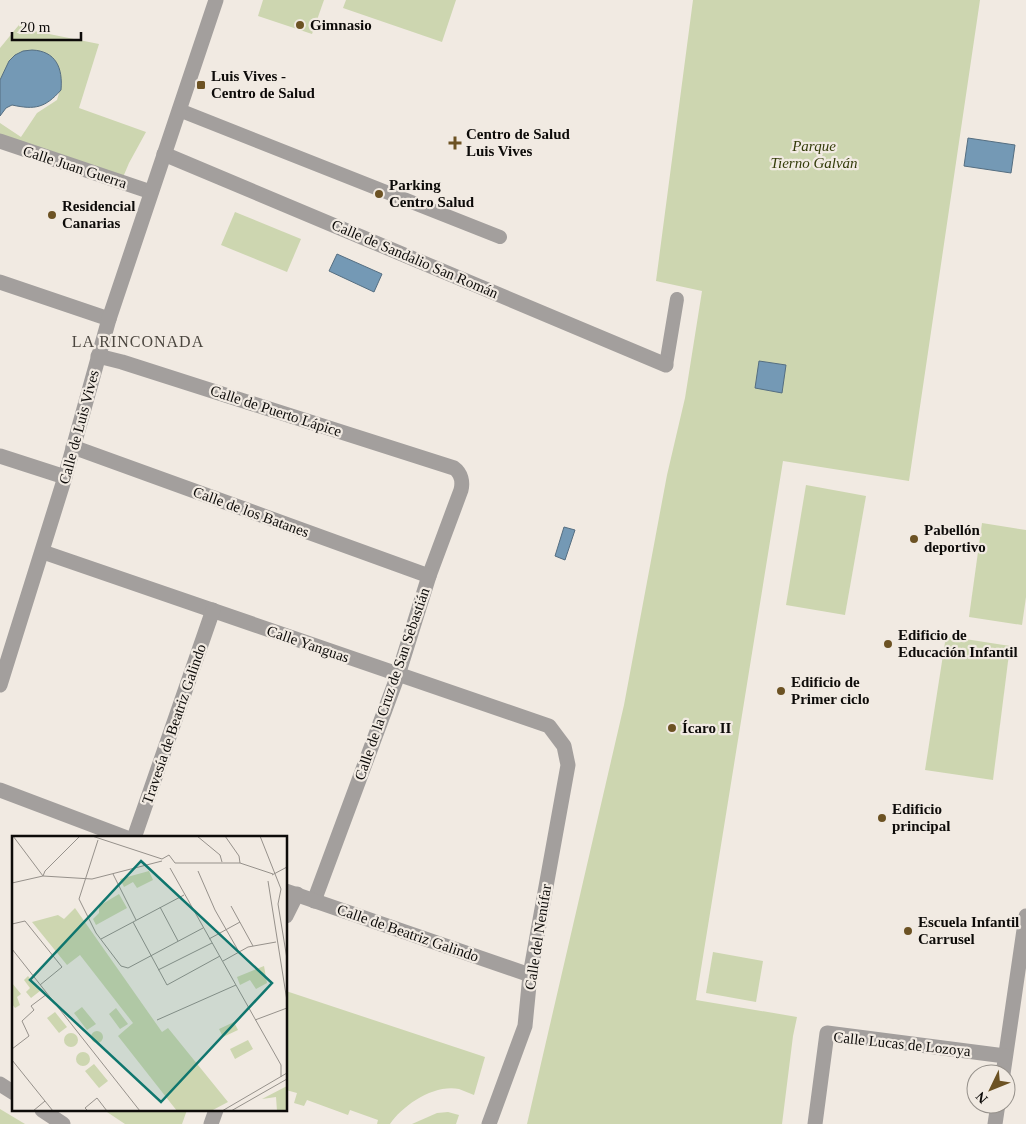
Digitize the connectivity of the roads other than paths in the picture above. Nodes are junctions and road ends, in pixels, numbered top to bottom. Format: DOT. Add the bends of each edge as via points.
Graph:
graph roads {
  1 [pos="216,0"];
  2 [pos="179,110"];
  3 [pos="0,141"];
  4 [pos="164,154"];
  5 [pos="151,192"];
  6 [pos="500,237"];
  7 [pos="0,282"];
  8 [pos="677,299"];
  9 [pos="108,319"];
  10 [pos="98,356"];
  11 [pos="666,365"];
  12 [pos="73,447"];
  13 [pos="0,456"];
  14 [pos="454,468"];
  15 [pos="65,477"];
  16 [pos="43,552"];
  17 [pos="429,576"];
  18 [pos="212,610"];
  19 [pos="398,675"];
  20 [pos="0,685"];
  21 [pos="564,746"];
  22 [pos="0,790"];
  23 [pos="123,836"];
  24 [pos="135,836"];
  25 [pos="291,893"];
  26 [pos="314,901"];
  27 [pos="288,907"];
  28 [pos="1026,916"];
  29 [pos="530,975"];
  30 [pos="1021,987"];
  31 [pos="1006,1056"];
  32 [pos="1005,1064"];
  33 [pos="0,1084"];
  34 [pos="12,1092"];
  35 [pos="45,1112"];
  36 [pos="215,1112"];
  37 [pos="63,1124"];
  38 [pos="211,1124"];
  39 [pos="489,1124"];
  40 [pos="814,1124"];
  1 -- 2 [label="street, Calle de Luis Vives"];
  2 -- 4 [label="street, Calle de Luis Vives"];
  2 -- 6 [label="lane"];
  3 -- 5 [label="street, Calle Juan Guerra"];
  4 -- 5 [label="street, Calle de Luis Vives"];
  4 -- 11 [label="street, Calle de Sandalio San Román"];
  5 -- 9 [label="street, Calle de Luis Vives"];
  7 -- 9 [label="street"];
  8 -- 11 [label="lane"];
  9 -- 10 [label="street, Calle de Luis Vives"];
  10 -- 12 [label="street, Calle de Luis Vives"];
  10 -- 14 [label="street, Calle de Puerto Lápice"];
  12 -- 15 [label="street, Calle de Luis Vives"];
  12 -- 17 [label="street, Calle de los Batanes"];
  13 -- 15 [label="street"];
  14 -- 17 [label="street, Calle de la Cruz de San Sebastián" via="462,486"];
  15 -- 16 [label="street, Calle de Luis Vives"];
  16 -- 18 [label="street, Calle Yanguas"];
  16 -- 20 [label="street, Calle de Luis Vives"];
  17 -- 19 [label="street, Calle de la Cruz de San Sebastián"];
  18 -- 19 [label="street, Calle Yanguas"];
  18 -- 24 [label="street, Travesía de Beatriz Galindo"];
  19 -- 21 [label="street, Calle Yanguas" via="549,726"];
  19 -- 26 [label="street, Calle de la Cruz de San Sebastián"];
  21 -- 29 [label="street, Calle del Nenúfar" via="568,765"];
  22 -- 23 [label="street"];
  25 -- 26 [label="street, Calle de Beatriz Galindo"];
  25 -- 27 [label="street"];
  26 -- 29 [label="street, Calle de Beatriz Galindo"];
  28 -- 30 [label="street"];
  29 -- 39 [label="street, Calle del Nenúfar" via="525,1026"];
  30 -- 31 [label="street"];
  31 -- 32 [label="street"];
  31 -- 40 [label="street, Calle Lucas de Lozoya" via="827,1033"];
  33 -- 34 [label="street"];
  35 -- 37 [label="street"];
  36 -- 38 [label="street"];
}
